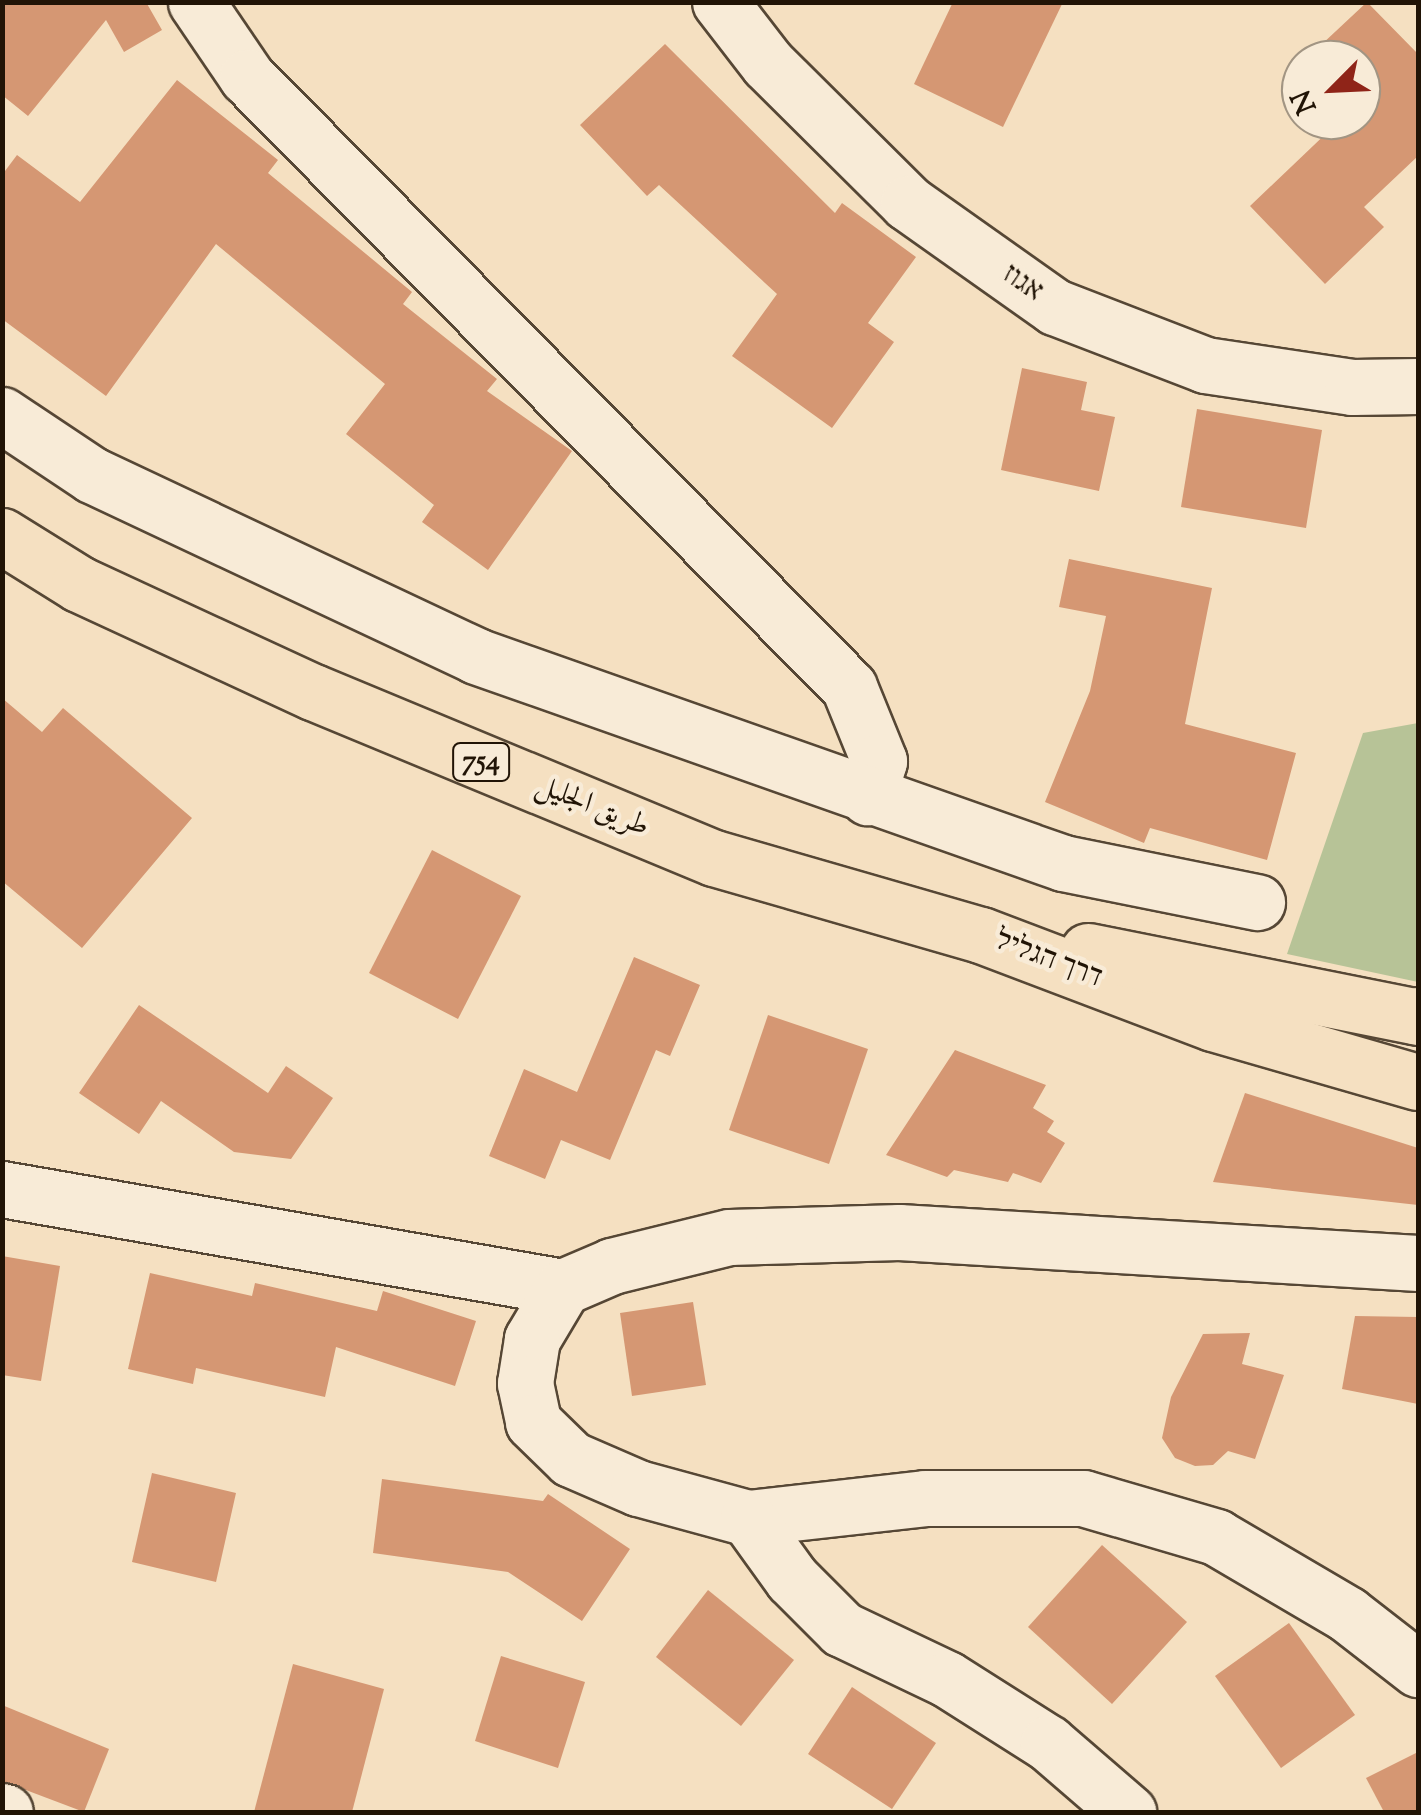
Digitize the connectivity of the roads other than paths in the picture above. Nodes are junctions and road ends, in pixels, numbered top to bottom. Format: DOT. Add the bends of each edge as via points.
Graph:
graph roads {
  1 [pos="196,2"];
  2 [pos="720,2"];
  3 [pos="1413,381"];
  4 [pos="2,415"];
  5 [pos="2,536"];
  6 [pos="868,797"];
  7 [pos="1257,902"];
  8 [pos="982,935"];
  9 [pos="1417,1016"];
  10 [pos="1418,1082"];
  11 [pos="2,1189"];
  12 [pos="1418,1263"];
  13 [pos="563,1287"];
  14 [pos="748,1518"];
  15 [pos="1418,1669"];
  16 [pos="1128,1812"];
  1 -- 6 [label="street" via="259,90 849,687 879,761"];
  2 -- 3 [label="street, אגוז" via="768,64 908,203 1055,307 1205,365 1352,388"];
  4 -- 6 [label="street" via="92,475 476,656"];
  5 -- 8 [label="main road, طريق الجليل / 754" via="80,584 313,692 714,858"];
  6 -- 7 [label="street" via="1062,863"];
  8 -- 9 [label="main road, דרך הגליל / 754"];
  8 -- 10 [label="main road, דרך הגליל / 754" via="1212,1023"];
  11 -- 13 [label="street"];
  12 -- 13 [label="street" via="880,1232 730,1237 612,1266"];
  13 -- 14 [label="street" via="532,1339 525,1383 533,1422 571,1459 638,1488"];
  14 -- 15 [label="street" via="925,1498 1083,1498 1216,1537 1348,1614"];
  14 -- 16 [label="street" via="792,1580 842,1629 947,1679 1031,1732"];
}
